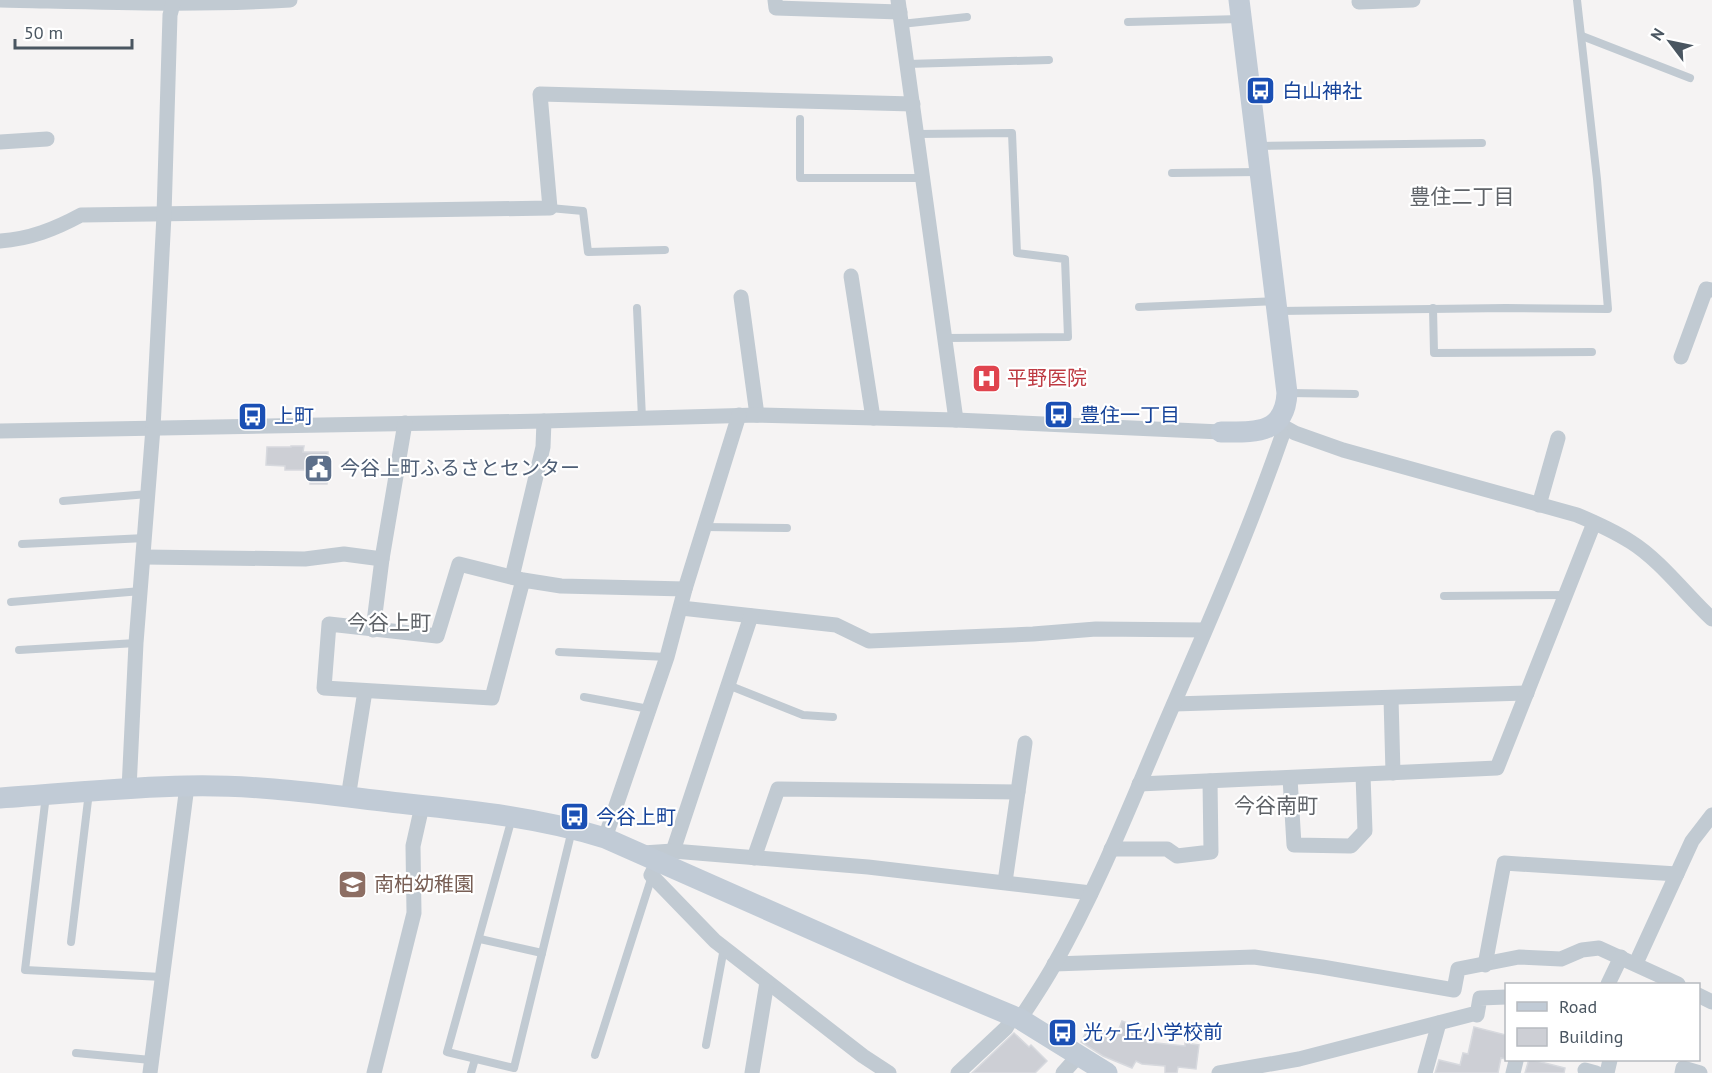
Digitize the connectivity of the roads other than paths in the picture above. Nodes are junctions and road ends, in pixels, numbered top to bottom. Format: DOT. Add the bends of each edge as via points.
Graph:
graph roads {
  1 [pos="0,0"];
  2 [pos="290,0"];
  3 [pos="775,0"];
  4 [pos="1413,0"];
  5 [pos="1577,0"];
  6 [pos="174,2"];
  7 [pos="242,2"];
  8 [pos="1359,2"];
  9 [pos="1240,9"];
  10 [pos="900,12"];
  11 [pos="967,17"];
  12 [pos="1128,22"];
  13 [pos="1582,36"];
  14 [pos="1049,60"];
  15 [pos="907,64"];
  16 [pos="1690,78"];
  17 [pos="913,104"];
  18 [pos="800,119"];
  19 [pos="917,134"];
  20 [pos="47,139"];
  21 [pos="0,142"];
  22 [pos="1482,143"];
  23 [pos="1257,146"];
  24 [pos="1261,172"];
  25 [pos="1172,173"];
  26 [pos="923,178"];
  27 [pos="550,208"];
  28 [pos="164,215"];
  29 [pos="0,242"];
  30 [pos="665,250"];
  31 [pos="851,276"];
  32 [pos="1712,290"];
  33 [pos="741,297"];
  34 [pos="1278,306"];
  35 [pos="1139,307"];
  36 [pos="638,308"];
  37 [pos="1433,308"];
  38 [pos="945,338"];
  39 [pos="1592,352"];
  40 [pos="1681,357"];
  41 [pos="1287,393"];
  42 [pos="1355,394"];
  43 [pos="739,415"];
  44 [pos="757,415"];
  45 [pos="642,418"];
  46 [pos="873,418"];
  47 [pos="956,420"];
  48 [pos="544,422"];
  49 [pos="405,423"];
  50 [pos="1278,423"];
  51 [pos="153,428"];
  52 [pos="0,431"];
  53 [pos="1221,432"];
  54 [pos="1558,438"];
  55 [pos="148,494"];
  56 [pos="63,501"];
  57 [pos="1539,505"];
  58 [pos="1594,523"];
  59 [pos="704,527"];
  60 [pos="787,528"];
  61 [pos="145,538"];
  62 [pos="22,544"];
  63 [pos="144,556"];
  64 [pos="382,559"];
  65 [pos="518,579"];
  66 [pos="685,589"];
  67 [pos="141,591"];
  68 [pos="1566,595"];
  69 [pos="1444,597"];
  70 [pos="11,602"];
  71 [pos="681,608"];
  72 [pos="751,616"];
  73 [pos="1712,619"];
  74 [pos="373,630"];
  75 [pos="1205,630"];
  76 [pos="136,643"];
  77 [pos="19,650"];
  78 [pos="559,652"];
  79 [pos="667,657"];
  80 [pos="728,685"];
  81 [pos="365,691"];
  82 [pos="1527,693"];
  83 [pos="584,698"];
  84 [pos="1391,698"];
  85 [pos="1174,704"];
  86 [pos="649,709"];
  87 [pos="832,717"];
  88 [pos="1025,743"];
  89 [pos="1393,773"];
  90 [pos="1363,775"];
  91 [pos="1290,778"];
  92 [pos="1210,781"];
  93 [pos="1139,784"];
  94 [pos="187,786"];
  95 [pos="129,789"];
  96 [pos="88,792"];
  97 [pos="1018,792"];
  98 [pos="46,795"];
  99 [pos="0,798"];
  100 [pos="348,798"];
  101 [pos="422,806"];
  102 [pos="1712,815"];
  103 [pos="513,816"];
  104 [pos="572,828"];
  105 [pos="605,838"];
  106 [pos="1111,849"];
  107 [pos="754,858"];
  108 [pos="661,863"];
  109 [pos="1677,874"];
  110 [pos="1005,882"];
  111 [pos="1090,893"];
  112 [pos="480,939"];
  113 [pos="71,942"];
  114 [pos="724,948"];
  115 [pos="542,953"];
  116 [pos="1621,957"];
  117 [pos="1636,963"];
  118 [pos="1054,964"];
  119 [pos="1485,965"];
  120 [pos="162,977"];
  121 [pos="767,982"];
  122 [pos="1608,983"];
  123 [pos="1676,983"];
  124 [pos="1505,997"];
  125 [pos="1017,1017"];
  126 [pos="1439,1023"];
  127 [pos="706,1045"];
  128 [pos="76,1053"];
  129 [pos="595,1055"];
  130 [pos="1079,1055"];
  131 [pos="475,1059"];
  132 [pos="151,1066"];
  133 [pos="374,1073"];
  134 [pos="471,1073"];
  135 [pos="752,1073"];
  136 [pos="888,1073"];
  137 [pos="958,1073"];
  138 [pos="1063,1073"];
  139 [pos="1107,1073"];
  140 [pos="1219,1073"];
  141 [pos="1425,1073"];
  142 [pos="1682,1073"];
  143 [pos="1700,1073"];
  1 -- 6 [label="street"];
  2 -- 7 [label="street"];
  3 -- 10 [label="street" via="776,8"];
  4 -- 8 [label="street"];
  5 -- 13 [label="lane"];
  6 -- 7 [label="street"];
  6 -- 28 [label="street"];
  9 -- 12 [label="lane"];
  9 -- 23 [label="street"];
  10 -- 11 [label="lane"];
  10 -- 15 [label="street"];
  13 -- 16 [label="lane"];
  13 -- 37 [label="lane" via="1608,309"];
  14 -- 15 [label="lane"];
  15 -- 17 [label="street"];
  17 -- 19 [label="street"];
  17 -- 27 [label="street" via="540,94"];
  18 -- 26 [label="lane" via="800,178"];
  19 -- 26 [label="street"];
  19 -- 38 [label="lane" via="1012,133 1017,253 1065,259 1068,337"];
  20 -- 21 [label="street"];
  22 -- 23 [label="lane"];
  23 -- 24 [label="street"];
  24 -- 25 [label="lane"];
  24 -- 34 [label="street"];
  26 -- 38 [label="street"];
  27 -- 28 [label="street"];
  27 -- 30 [label="lane" via="583,211 588,252"];
  28 -- 29 [label="street" via="81,215 47,232"];
  28 -- 51 [label="street"];
  31 -- 46 [label="street"];
  32 -- 40 [label="street" via="1707,289"];
  33 -- 44 [label="street"];
  34 -- 35 [label="lane"];
  34 -- 37 [label="lane"];
  34 -- 41 [label="street"];
  36 -- 45 [label="lane"];
  37 -- 39 [label="lane" via="1434,353"];
  38 -- 47 [label="street"];
  41 -- 42 [label="lane"];
  41 -- 50 [label="street" via="1286,410"];
  43 -- 44 [label="street"];
  43 -- 45 [label="street"];
  43 -- 59 [label="street"];
  44 -- 46 [label="street"];
  45 -- 48 [label="street"];
  46 -- 47 [label="street"];
  47 -- 53 [label="street"];
  48 -- 49 [label="street"];
  48 -- 65 [label="street" via="543,447"];
  49 -- 51 [label="street"];
  49 -- 64 [label="street"];
  50 -- 53 [label="street" via="1250,432"];
  50 -- 57 [label="street" via="1343,450"];
  50 -- 75 [label="street" via="1282,436"];
  51 -- 52 [label="street"];
  51 -- 55 [label="street"];
  54 -- 57 [label="street"];
  55 -- 56 [label="lane"];
  55 -- 61 [label="street"];
  57 -- 58 [label="street"];
  58 -- 68 [label="street"];
  58 -- 73 [label="street" via="1633,543"];
  59 -- 60 [label="lane"];
  59 -- 66 [label="street"];
  61 -- 62 [label="lane"];
  61 -- 63 [label="street"];
  63 -- 64 [label="street" via="305,559 344,554"];
  63 -- 67 [label="street"];
  64 -- 74 [label="street"];
  65 -- 66 [label="street" via="561,586"];
  65 -- 74 [label="street" via="459,564 437,636"];
  65 -- 81 [label="street" via="492,698"];
  66 -- 71 [label="street"];
  67 -- 70 [label="lane"];
  67 -- 76 [label="street"];
  68 -- 69 [label="lane"];
  68 -- 82 [label="street"];
  71 -- 72 [label="street"];
  71 -- 79 [label="street"];
  72 -- 75 [label="street" via="836,625 869,641 1096,629"];
  72 -- 80 [label="street"];
  74 -- 81 [label="street" via="329,624 324,688"];
  75 -- 85 [label="street"];
  76 -- 77 [label="lane"];
  76 -- 95 [label="street"];
  78 -- 79 [label="lane"];
  79 -- 86 [label="street"];
  80 -- 87 [label="lane" via="803,715"];
  80 -- 108 [label="street"];
  81 -- 100 [label="street"];
  82 -- 84 [label="street"];
  82 -- 89 [label="street" via="1497,768"];
  83 -- 86 [label="lane"];
  84 -- 85 [label="street"];
  84 -- 89 [label="street"];
  85 -- 93 [label="street"];
  86 -- 105 [label="street"];
  88 -- 97 [label="street"];
  89 -- 90 [label="street"];
  90 -- 91 [label="street"];
  90 -- 91 [label="street" via="1365,831 1352,846 1294,845"];
  91 -- 92 [label="street"];
  92 -- 93 [label="street"];
  92 -- 106 [label="street" via="1211,852 1177,856 1167,849"];
  93 -- 106 [label="street"];
  94 -- 95 [label="street"];
  94 -- 100 [label="street" via="296,791"];
  94 -- 120 [label="street"];
  95 -- 96 [label="street"];
  96 -- 98 [label="street"];
  96 -- 113 [label="lane"];
  97 -- 107 [label="street" via="778,789"];
  97 -- 110 [label="street"];
  98 -- 99 [label="street"];
  98 -- 120 [label="lane" via="25,970"];
  100 -- 101 [label="street"];
  101 -- 103 [label="street"];
  101 -- 133 [label="street" via="413,846 414,913"];
  102 -- 109 [label="street" via="1692,841"];
  103 -- 104 [label="street"];
  103 -- 112 [label="lane"];
  104 -- 105 [label="street"];
  104 -- 115 [label="lane"];
  105 -- 108 [label="street"];
  106 -- 111 [label="street"];
  107 -- 108 [label="street"];
  107 -- 110 [label="street"];
  108 -- 114 [label="street"];
  108 -- 125 [label="street"];
  108 -- 129 [label="lane"];
  109 -- 117 [label="street"];
  109 -- 119 [label="street" via="1504,863"];
  110 -- 111 [label="street"];
  111 -- 118 [label="street"];
  112 -- 115 [label="lane"];
  112 -- 131 [label="lane" via="447,1052"];
  114 -- 121 [label="street"];
  114 -- 127 [label="lane"];
  115 -- 131 [label="lane" via="514,1068"];
  116 -- 117 [label="street"];
  116 -- 119 [label="street" via="1599,948 1561,959 1519,957"];
  116 -- 122 [label="street"];
  117 -- 123 [label="street"];
  118 -- 119 [label="street" via="1254,957 1454,990 1458,969"];
  118 -- 125 [label="street"];
  120 -- 132 [label="street"];
  121 -- 135 [label="street"];
  121 -- 136 [label="street"];
  124 -- 126 [label="street" via="1480,998 1478,1015"];
  125 -- 130 [label="street"];
  125 -- 137 [label="street"];
  126 -- 140 [label="street" via="1299,1059"];
  126 -- 141 [label="street"];
  128 -- 132 [label="lane"];
  130 -- 138 [label="street"];
  130 -- 139 [label="street"];
  131 -- 134 [label="lane"];
  142 -- 143 [label="street" via="1683,1068"];
}
